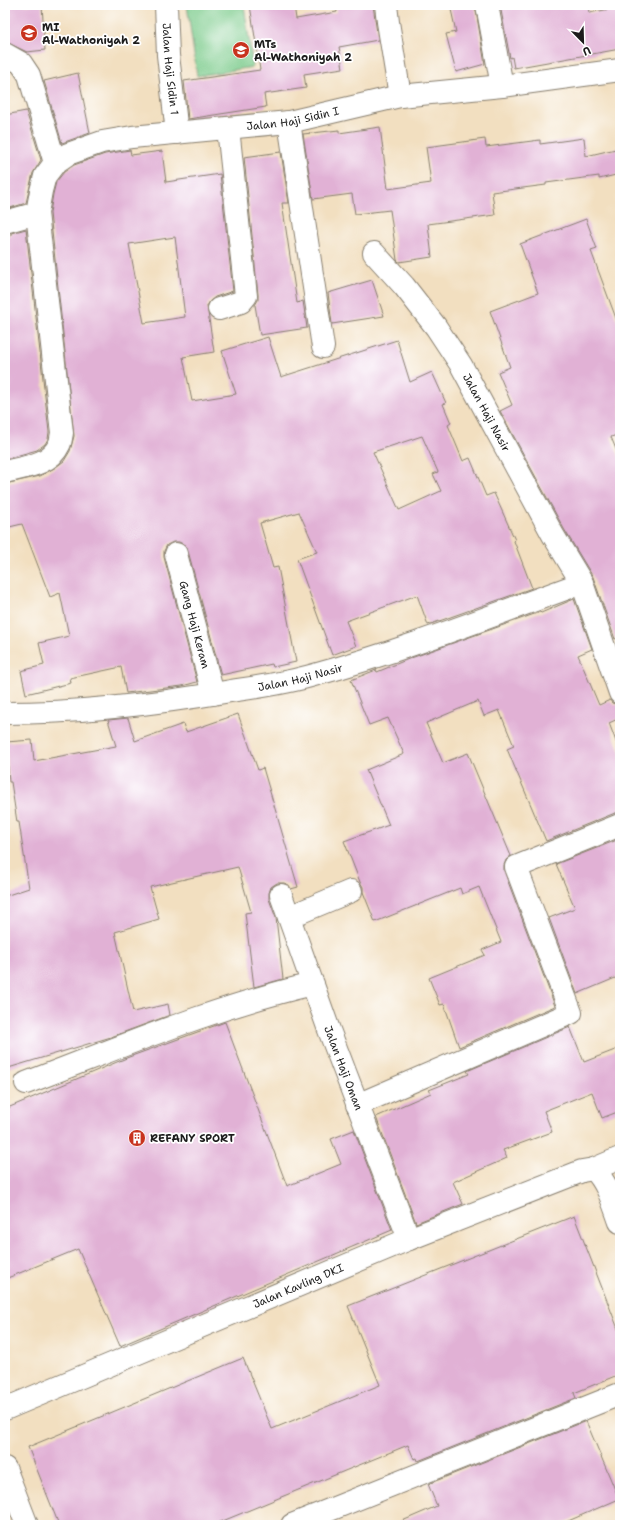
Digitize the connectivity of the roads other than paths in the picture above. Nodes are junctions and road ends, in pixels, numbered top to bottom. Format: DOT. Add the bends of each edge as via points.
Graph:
graph roads {
  1 [pos="166,5"];
  2 [pos="386,5"];
  3 [pos="487,5"];
  4 [pos="5,54"];
  5 [pos="620,70"];
  6 [pos="502,86"];
  7 [pos="400,96"];
  8 [pos="289,122"];
  9 [pos="228,128"];
  10 [pos="177,133"];
  11 [pos="55,163"];
  12 [pos="37,213"];
  13 [pos="5,222"];
  14 [pos="374,253"];
  15 [pos="220,309"];
  16 [pos="323,348"];
  17 [pos="5,472"];
  18 [pos="176,554"];
  19 [pos="582,582"];
  20 [pos="620,693"];
  21 [pos="213,694"];
  22 [pos="5,713"];
  23 [pos="620,825"];
  24 [pos="351,891"];
  25 [pos="281,896"];
  26 [pos="289,917"];
  27 [pos="313,984"];
  28 [pos="26,1083"];
  29 [pos="357,1105"];
  30 [pos="620,1158"];
  31 [pos="594,1170"];
  32 [pos="620,1222"];
  33 [pos="409,1239"];
  34 [pos="620,1394"];
  35 [pos="5,1409"];
  36 [pos="5,1468"];
  37 [pos="27,1525"];
  38 [pos="292,1525"];
  1 -- 10 [label="street, Jalan Haji Sidin 1" via="168,55"];
  2 -- 7 [label="street"];
  3 -- 6 [label="street"];
  4 -- 11 [label="street" via="21,63 29,75"];
  5 -- 6 [label="street, Jalan Haji Sidin I"];
  6 -- 7 [label="street, Jalan Haji Sidin I"];
  7 -- 8 [label="street, Jalan Haji Sidin I"];
  8 -- 9 [label="street, Jalan Haji Sidin I"];
  8 -- 16 [label="street"];
  9 -- 10 [label="street, Jalan Haji Sidin I"];
  9 -- 15 [label="street" via="246,296 241,302"];
  10 -- 11 [label="street, Jalan Haji Sidin I" via="102,142 68,154"];
  11 -- 12 [label="street, Jalan Haji Sidin I" via="45,176"];
  12 -- 13 [label="street"];
  12 -- 17 [label="street, Jalan Haji Sidin I" via="62,433 59,445 50,457 37,464"];
  14 -- 19 [label="street, Jalan Haji Nasir" via="404,286 461,364 553,535"];
  18 -- 21 [label="street, Gang Haji Keram"];
  19 -- 20 [label="street, Jalan Haji Nasir"];
  19 -- 21 [label="street, Jalan Haji Nasir" via="392,651 312,676"];
  21 -- 22 [label="street, Jalan Haji Nasir" via="97,709"];
  23 -- 29 [label="street" via="516,867 571,1013"];
  24 -- 26 [label="street"];
  25 -- 26 [label="street, Jalan Haji Oman"];
  26 -- 27 [label="street, Jalan Haji Oman"];
  27 -- 28 [label="street" via="228,1007"];
  27 -- 29 [label="street, Jalan Haji Oman"];
  29 -- 33 [label="street, Jalan Haji Oman"];
  30 -- 31 [label="street, Jalan Kavling DKI"];
  31 -- 32 [label="street" via="608,1190"];
  31 -- 33 [label="street, Jalan Kavling DKI" via="582,1171"];
  33 -- 35 [label="street, Jalan Kavling DKI"];
  34 -- 38 [label="street"];
  36 -- 37 [label="street"];
}
